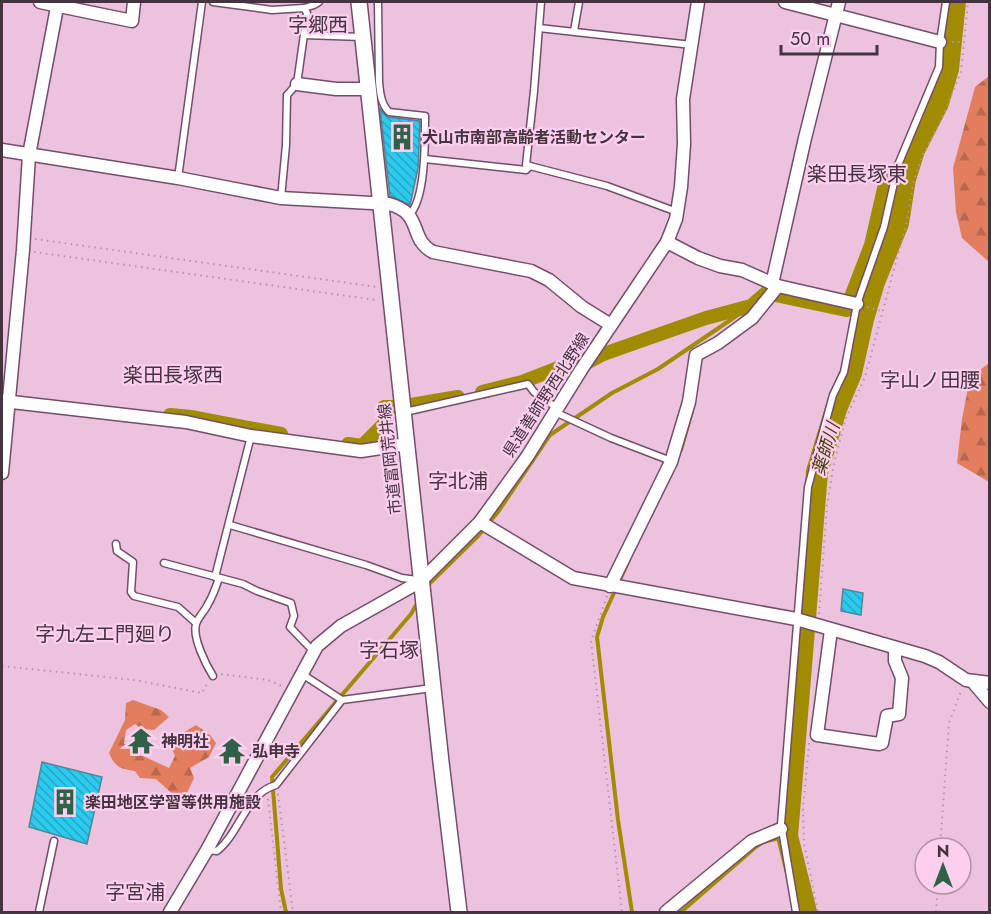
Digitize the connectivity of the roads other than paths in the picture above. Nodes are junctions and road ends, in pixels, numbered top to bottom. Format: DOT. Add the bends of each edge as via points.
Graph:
graph roads {
  1 [pos="40,2"];
  2 [pos="134,2"];
  3 [pos="202,2"];
  4 [pos="213,2"];
  5 [pos="319,2"];
  6 [pos="359,2"];
  7 [pos="378,2"];
  8 [pos="541,2"];
  9 [pos="579,2"];
  10 [pos="698,2"];
  11 [pos="785,2"];
  12 [pos="946,2"];
  13 [pos="58,3"];
  14 [pos="837,7"];
  15 [pos="304,8"];
  16 [pos="539,28"];
  17 [pos="574,31"];
  18 [pos="304,35"];
  19 [pos="363,37"];
  20 [pos="940,42"];
  21 [pos="692,45"];
  22 [pos="297,84"];
  23 [pos="368,89"];
  24 [pos="2,150"];
  25 [pos="29,155"];
  26 [pos="425,159"];
  27 [pos="530,166"];
  28 [pos="178,178"];
  29 [pos="280,198"];
  30 [pos="380,204"];
  31 [pos="677,212"];
  32 [pos="409,215"];
  33 [pos="667,243"];
  34 [pos="774,288"];
  35 [pos="857,304"];
  36 [pos="2,322"];
  37 [pos="15,324"];
  38 [pos="611,325"];
  39 [pos="6,398"];
  40 [pos="403,408"];
  41 [pos="556,410"];
  42 [pos="250,436"];
  43 [pos="407,444"];
  44 [pos="671,462"];
  45 [pos="2,473"];
  46 [pos="480,522"];
  47 [pos="230,525"];
  48 [pos="116,544"];
  49 [pos="164,563"];
  50 [pos="217,577"];
  51 [pos="421,581"];
  52 [pos="616,588"];
  53 [pos="796,619"];
  54 [pos="196,623"];
  55 [pos="831,630"];
  56 [pos="895,648"];
  57 [pos="314,652"];
  58 [pos="302,674"];
  59 [pos="213,676"];
  60 [pos="969,681"];
  61 [pos="990,684"];
  62 [pos="433,688"];
  63 [pos="342,700"];
  64 [pos="990,702"];
  65 [pos="781,829"];
  66 [pos="54,841"];
  67 [pos="207,850"];
  68 [pos="39,912"];
  69 [pos="170,912"];
  70 [pos="459,912"];
  71 [pos="666,912"];
  72 [pos="796,912"];
  1 -- 13 [label="street"];
  2 -- 13 [label="street" via="132,21"];
  3 -- 28 [label="lane"];
  4 -- 15 [label="lane" via="272,9"];
  5 -- 15 [label="lane"];
  6 -- 19 [label="street, 市道富岡荒井線"];
  7 -- 26 [label="lane" via="380,96 389,112 425,116"];
  8 -- 16 [label="lane"];
  9 -- 17 [label="lane"];
  10 -- 21 [label="street, 県道善師野西北野線"];
  11 -- 14 [label="street"];
  12 -- 20 [label="lane"];
  13 -- 25 [label="street"];
  14 -- 20 [label="street"];
  14 -- 34 [label="street"];
  15 -- 18 [label="lane"];
  16 -- 17 [label="lane"];
  16 -- 27 [label="lane" via="526,165"];
  17 -- 21 [label="lane"];
  18 -- 19 [label="lane"];
  18 -- 22 [label="lane"];
  19 -- 23 [label="street, 市道富岡荒井線"];
  20 -- 35 [label="lane" via="939,67 898,165 884,227"];
  21 -- 31 [label="street, 県道善師野西北野線" via="683,99 684,144"];
  22 -- 23 [label="street"];
  22 -- 29 [label="lane" via="287,95"];
  23 -- 30 [label="street, 市道富岡荒井線"];
  24 -- 25 [label="street"];
  25 -- 28 [label="street"];
  25 -- 37 [label="street"];
  26 -- 27 [label="lane" via="526,170"];
  26 -- 32 [label="lane" via="418,200"];
  27 -- 31 [label="lane" via="607,186"];
  28 -- 29 [label="street"];
  29 -- 30 [label="street"];
  30 -- 32 [label="street" via="398,206"];
  30 -- 40 [label="street, 市道富岡荒井線"];
  31 -- 33 [label="street, 県道善師野西北野線"];
  32 -- 38 [label="street" via="424,248 531,271"];
  33 -- 34 [label="street" via="720,266 742,270"];
  33 -- 38 [label="street, 県道善師野西北野線"];
  34 -- 35 [label="street"];
  34 -- 44 [label="street" via="752,318 696,355 689,402"];
  35 -- 53 [label="lane" via="844,372 833,395 808,487"];
  36 -- 37 [label="street"];
  37 -- 39 [label="street"];
  38 -- 41 [label="street, 県道善師野西北野線"];
  39 -- 42 [label="street" via="186,422"];
  39 -- 45 [label="street"];
  40 -- 41 [label="lane" via="528,384"];
  40 -- 43 [label="street, 市道富岡荒井線"];
  41 -- 44 [label="lane"];
  41 -- 46 [label="street, 県道善師野西北野線"];
  42 -- 43 [label="street" via="361,451"];
  42 -- 47 [label="lane"];
  43 -- 51 [label="street, 市道富岡荒井線"];
  44 -- 52 [label="street"];
  46 -- 51 [label="street, 県道善師野西北野線"];
  46 -- 52 [label="street" via="573,578"];
  47 -- 50 [label="lane"];
  47 -- 51 [label="lane"];
  48 -- 54 [label="lane" via="117,551 132,562 134,596 178,607"];
  49 -- 50 [label="lane"];
  50 -- 54 [label="lane" via="209,603"];
  50 -- 57 [label="lane" via="291,603 294,616 290,627"];
  51 -- 57 [label="street, 県道善師野西北野線" via="341,626"];
  51 -- 62 [label="street, 市道富岡荒井線"];
  52 -- 53 [label="street"];
  53 -- 55 [label="street"];
  53 -- 65 [label="lane"];
  54 -- 59 [label="lane" via="195,637"];
  55 -- 56 [label="street"];
  55 -- 56 [label="street" via="817,735 882,743 887,716 899,714 902,678"];
  56 -- 60 [label="street" via="932,659"];
  57 -- 58 [label="street, 県道善師野西北野線"];
  58 -- 63 [label="lane"];
  58 -- 67 [label="street, 県道善師野西北野線"];
  60 -- 61 [label="street"];
  60 -- 64 [label="street"];
  62 -- 63 [label="lane"];
  62 -- 70 [label="street, 市道富岡荒井線"];
  63 -- 67 [label="lane" via="276,785 267,787 248,808 224,846 217,851"];
  65 -- 71 [label="street" via="752,841"];
  65 -- 72 [label="lane"];
  66 -- 68 [label="lane"];
  67 -- 69 [label="street, 県道善師野西北野線"];
}
